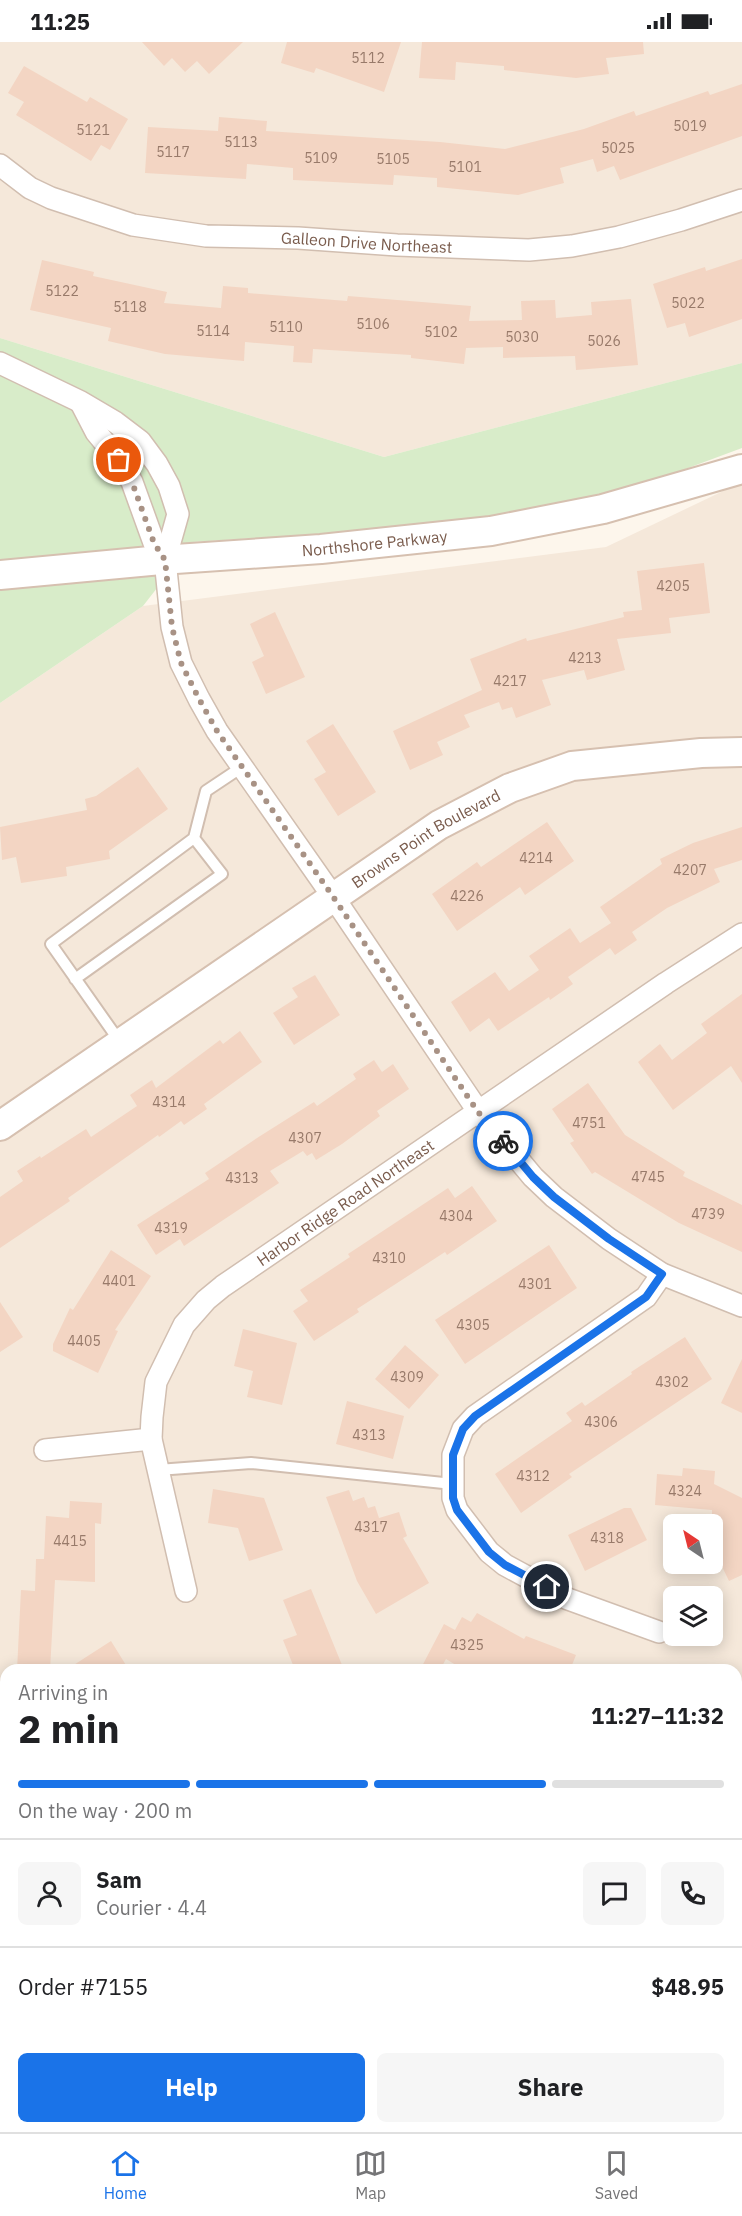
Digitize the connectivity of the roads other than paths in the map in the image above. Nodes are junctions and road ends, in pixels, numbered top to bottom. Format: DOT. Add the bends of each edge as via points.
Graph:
graph roads {
  1 [pos="0,165"];
  2 [pos="742,200"];
  3 [pos="0,363"];
  4 [pos="81,402"];
  5 [pos="742,469"];
  6 [pos="165,560"];
  7 [pos="0,574"];
  8 [pos="742,752"];
  9 [pos="242,766"];
  10 [pos="194,838"];
  11 [pos="334,898"];
  12 [pos="742,934"];
  13 [pos="75,979"];
  14 [pos="121,1043"];
  15 [pos="478,1112"];
  16 [pos="0,1126"];
  17 [pos="662,1274"];
  18 [pos="742,1306"];
  19 [pos="152,1439"];
  20 [pos="45,1450"];
  21 [pos="158,1470"];
  22 [pos="453,1484"];
  23 [pos="186,1592"];
  24 [pos="659,1632"];
  1 -- 2 [label="street, Galleon Drive Northeast" via="30,188 51,198 133,225 206,236 529,250 639,232"];
  3 -- 4 [label="street"];
  4 -- 6 [label="street" via="96,432 132,482 154,543"];
  4 -- 6 [label="street" via="140,441 165,479 178,514"];
  5 -- 6 [label="street, Northshore Parkway" via="603,509 491,531"];
  6 -- 7 [label="street, Northshore Parkway"];
  6 -- 9 [label="street" via="172,627 181,663 217,731"];
  8 -- 11 [label="street, Browns Point Boulevard" via="572,766 510,788 439,825"];
  9 -- 10 [label="lane" via="206,791"];
  9 -- 11 [label="street"];
  10 -- 13 [label="lane" via="51,944"];
  10 -- 13 [label="lane" via="222,874"];
  11 -- 14 [label="street, Browns Point Boulevard"];
  11 -- 15 [label="street"];
  12 -- 15 [label="street, Harbor Ridge Road Northeast"];
  13 -- 14 [label="lane"];
  14 -- 16 [label="street, Browns Point Boulevard"];
  15 -- 17 [label="street" via="554,1197"];
  15 -- 19 [label="street, Harbor Ridge Road Northeast" via="206,1300 184,1325 156,1383"];
  17 -- 18 [label="street"];
  17 -- 22 [label="street" via="646,1297 475,1416 457,1442 452,1462"];
  19 -- 20 [label="street"];
  19 -- 21 [label="street, Harbor Ridge Road Northeast"];
  21 -- 22 [label="lane" via="250,1463"];
  21 -- 23 [label="street, Harbor Ridge Road Northeast"];
  22 -- 24 [label="street" via="457,1510 489,1552 505,1565 568,1599"];
}
